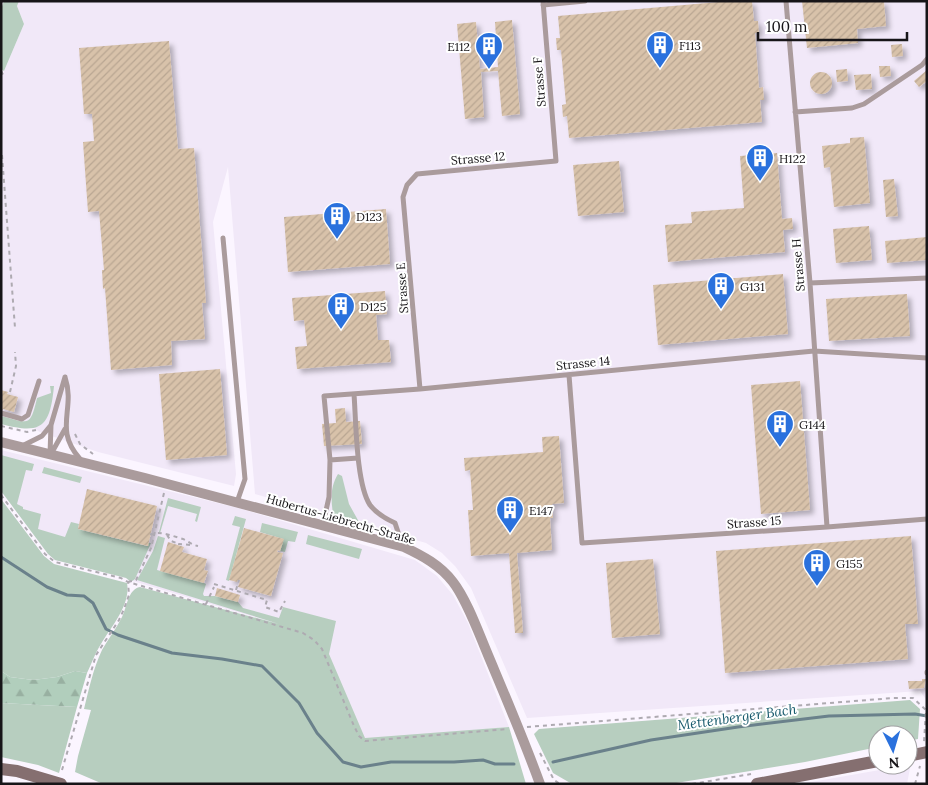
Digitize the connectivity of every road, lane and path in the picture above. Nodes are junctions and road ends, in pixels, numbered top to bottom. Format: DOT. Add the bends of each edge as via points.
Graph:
graph roads {
  1 [pos="585,1"];
  2 [pos="786,1"];
  3 [pos="543,3"];
  4 [pos="927,59"];
  5 [pos="1,71"];
  6 [pos="5,78"];
  7 [pos="795,112"];
  8 [pos="2,155"];
  9 [pos="556,162"];
  10 [pos="407,185"];
  11 [pos="223,238"];
  12 [pos="927,278"];
  13 [pos="810,283"];
  14 [pos="15,328"];
  15 [pos="814,351"];
  16 [pos="15,352"];
  17 [pos="927,358"];
  18 [pos="569,375"];
  19 [pos="39,381"];
  20 [pos="420,389"];
  21 [pos="10,392"];
  22 [pos="354,394"];
  23 [pos="1,413"];
  24 [pos="51,425"];
  25 [pos="1,426"];
  26 [pos="66,428"];
  27 [pos="1,442"];
  28 [pos="20,446"];
  29 [pos="50,454"];
  30 [pos="358,458"];
  31 [pos="330,460"];
  32 [pos="83,462"];
  33 [pos="166,483"];
  34 [pos="1,495"];
  35 [pos="276,502"];
  36 [pos="237,503"];
  37 [pos="325,515"];
  38 [pos="927,519"];
  39 [pos="326,527"];
  40 [pos="827,528"];
  41 [pos="152,535"];
  42 [pos="167,535"];
  43 [pos="399,536"];
  44 [pos="191,545"];
  45 [pos="198,546"];
  46 [pos="404,548"];
  47 [pos="239,580"];
  48 [pos="128,582"];
  49 [pos="236,590"];
  50 [pos="285,601"];
  51 [pos="206,604"];
  52 [pos="926,710"];
  53 [pos="925,720"];
  54 [pos="523,727"];
  55 [pos="532,735"];
  56 [pos="539,750"];
  57 [pos="868,763"];
  58 [pos="1,769"];
  59 [pos="62,770"];
  60 [pos="61,784"];
  61 [pos="540,784"];
  62 [pos="560,784"];
  63 [pos="756,784"];
  1 -- 3 [label="lane"];
  2 -- 7 [label="lane, Strasse H"];
  3 -- 9 [label="lane, Strasse F"];
  4 -- 7 [label="lane" via="864,104 852,108"];
  5 -- 6 [label="path"];
  7 -- 13 [label="lane, Strasse H"];
  8 -- 14 [label="path"];
  9 -- 10 [label="lane, Strasse 12" via="416,174"];
  10 -- 20 [label="lane, Strasse E" via="403,197"];
  11 -- 36 [label="lane" via="245,479"];
  12 -- 13 [label="lane"];
  13 -- 15 [label="lane, Strasse H"];
  15 -- 17 [label="lane, Strasse 14"];
  15 -- 18 [label="lane, Strasse 14"];
  15 -- 40 [label="lane, Strasse H"];
  16 -- 21 [label="path" via="16,366"];
  18 -- 20 [label="lane, Strasse 14"];
  18 -- 40 [label="lane, Strasse 15" via="582,543"];
  19 -- 23 [label="lane" via="28,415 22,419"];
  20 -- 22 [label="lane, Strasse 14"];
  22 -- 30 [label="lane"];
  22 -- 31 [label="lane, Strasse 14" via="324,396"];
  24 -- 25 [label="path" via="45,424 26,432"];
  24 -- 26 [label="lane" via="65,378 69,390"];
  24 -- 28 [label="lane" via="42,436"];
  24 -- 29 [label="lane"];
  26 -- 29 [label="lane"];
  26 -- 32 [label="lane" via="71,447"];
  27 -- 28 [label="street, Hubertus-Liebrecht-Straße"];
  28 -- 29 [label="street, Hubertus-Liebrecht-Straße"];
  29 -- 32 [label="street, Hubertus-Liebrecht-Straße"];
  30 -- 31 [label="lane"];
  30 -- 43 [label="lane" via="370,504 382,517 395,523"];
  31 -- 37 [label="lane"];
  32 -- 33 [label="street, Hubertus-Liebrecht-Straße"];
  33 -- 36 [label="street, Hubertus-Liebrecht-Straße"];
  33 -- 41 [label="path"];
  34 -- 48 [label="path" via="45,554 55,562"];
  35 -- 37 [label="path"];
  36 -- 39 [label="street, Hubertus-Liebrecht-Straße"];
  37 -- 39 [label="lane"];
  37 -- 43 [label="path"];
  38 -- 40 [label="lane, Strasse 15"];
  39 -- 46 [label="street, Hubertus-Liebrecht-Straße"];
  41 -- 42 [label="path"];
  41 -- 48 [label="path" via="151,548 141,571 136,580"];
  42 -- 44 [label="path" via="186,540"];
  42 -- 44 [label="path" via="179,544"];
  43 -- 46 [label="lane"];
  44 -- 45 [label="path"];
  46 -- 54 [label="street, Hubertus-Liebrecht-Straße" via="427,557 454,583"];
  47 -- 49 [label="path"];
  48 -- 51 [label="path"];
  48 -- 59 [label="path" via="129,595 122,614 96,655"];
  49 -- 50 [label="path" via="267,600 265,608 279,612"];
  49 -- 51 [label="path" via="214,586"];
  51 -- 54 [label="path" via="303,633 314,640 322,649 354,726 365,742"];
  52 -- 53 [label="path"];
  52 -- 54 [label="path" via="913,698 893,698"];
  54 -- 55 [label="path"];
  54 -- 61 [label="street, Hubertus-Liebrecht-Straße"];
  56 -- 62 [label="path" via="554,780"];
  57 -- 63 [label="main road"];
  58 -- 60 [label="main road"];
}
